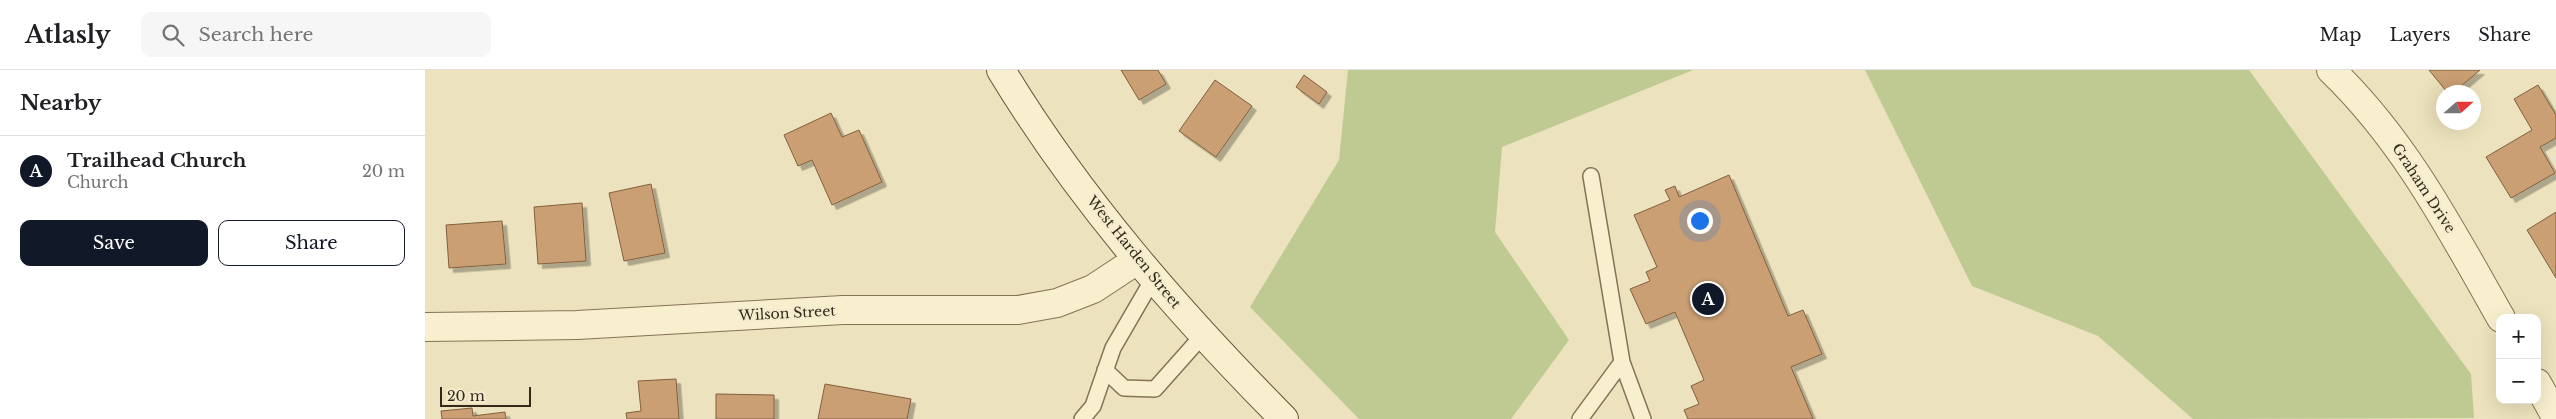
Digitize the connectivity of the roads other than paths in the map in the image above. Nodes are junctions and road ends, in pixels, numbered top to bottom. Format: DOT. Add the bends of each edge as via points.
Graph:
graph roads {
  1 [pos="1001,70"];
  2 [pos="2331,70"];
  3 [pos="1591,176"];
  4 [pos="1145,270"];
  5 [pos="2499,314"];
  6 [pos="425,327"];
  7 [pos="1203,335"];
  8 [pos="1622,362"];
  9 [pos="1105,370"];
  10 [pos="2541,394"];
  11 [pos="2549,415"];
  12 [pos="1082,419"];
  13 [pos="1284,419"];
  14 [pos="1581,419"];
  15 [pos="1643,419"];
  1 -- 4 [label="street, West Harden Street" via="1035,127"];
  2 -- 5 [label="street, Graham Drive" via="2393,139 2433,196"];
  3 -- 8 [label="lane"];
  4 -- 6 [label="street, Wilson Street" via="1057,303 1018,310 843,310 577,325"];
  4 -- 7 [label="street, West Harden Street"];
  4 -- 9 [label="lane"];
  7 -- 9 [label="lane" via="1155,389 1123,388"];
  7 -- 13 [label="street, West Harden Street"];
  8 -- 14 [label="lane"];
  8 -- 15 [label="lane"];
  9 -- 12 [label="lane" via="1093,406"];
  10 -- 11 [label="street"];
}
